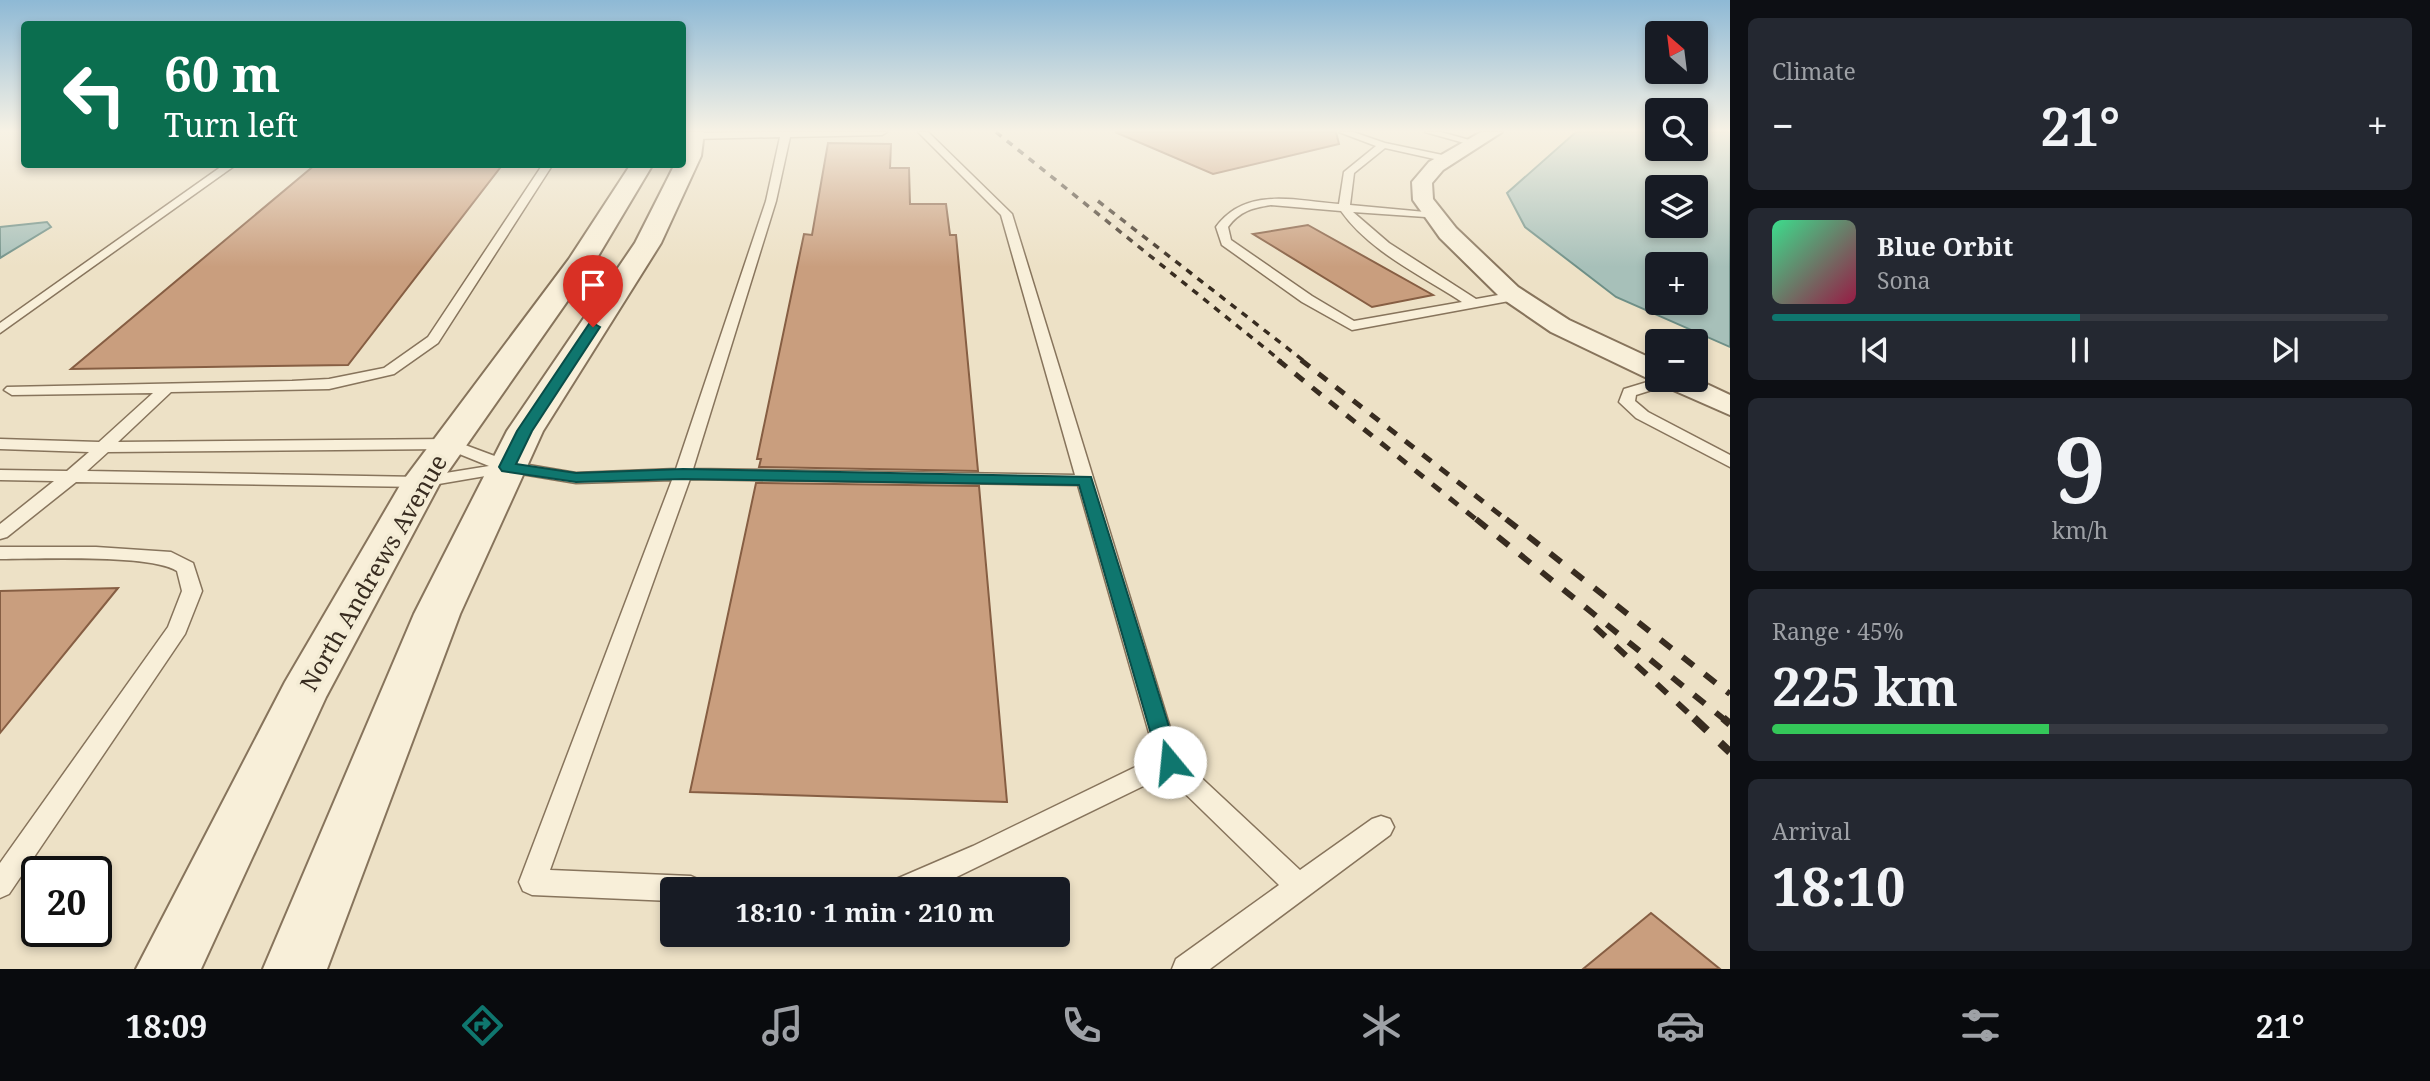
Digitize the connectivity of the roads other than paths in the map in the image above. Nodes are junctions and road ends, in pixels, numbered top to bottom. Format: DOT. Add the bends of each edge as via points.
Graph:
graph roads {
  1 [pos="214,177"];
  2 [pos="539,177"];
  3 [pos="634,177"];
  4 [pos="680,177"];
  5 [pos="776,177"];
  6 [pos="969,177"];
  7 [pos="1348,177"];
  8 [pos="1426,177"];
  9 [pos="1346,209"];
  10 [pos="1436,216"];
  11 [pos="1515,296"];
  12 [pos="1474,304"];
  13 [pos="0,330"];
  14 [pos="1645,366"];
  15 [pos="1645,387"];
  16 [pos="167,388"];
  17 [pos="12,390"];
  18 [pos="1698,392"];
  19 [pos="1730,406"];
  20 [pos="0,444"];
  21 [pos="449,444"];
  22 [pos="104,447"];
  23 [pos="1730,462"];
  24 [pos="507,467"];
  25 [pos="683,474"];
  26 [pos="0,475"];
  27 [pos="72,476"];
  28 [pos="1085,480"];
  29 [pos="421,482"];
  30 [pos="0,533"];
  31 [pos="0,553"];
  32 [pos="1170,762"];
  33 [pos="1381,827"];
  34 [pos="931,877"];
  35 [pos="0,886"];
  36 [pos="1299,887"];
  37 [pos="660,888"];
  38 [pos="168,969"];
  39 [pos="295,969"];
  40 [pos="1186,969"];
  1 -- 13 [label="lane"];
  2 -- 16 [label="lane" via="433,340 389,371 329,384"];
  3 -- 21 [label="street, North Andrews Avenue" via="580,263"];
  4 -- 24 [label="street" via="648,243 525,431"];
  5 -- 25 [label="lane"];
  6 -- 28 [label="lane" via="1006,214"];
  7 -- 9 [label="lane"];
  8 -- 10 [label="street" via="1423,200"];
  9 -- 10 [label="lane"];
  9 -- 12 [label="lane" via="1359,228"];
  9 -- 12 [label="lane" via="1271,202 1248,205 1233,211 1222,227 1226,242 1352,326"];
  10 -- 11 [label="street"];
  11 -- 12 [label="lane"];
  11 -- 14 [label="street" via="1560,326"];
  15 -- 23 [label="lane" via="1629,392 1627,402 1642,415"];
  16 -- 17 [label="lane"];
  16 -- 22 [label="lane"];
  18 -- 19 [label="street"];
  20 -- 22 [label="lane"];
  21 -- 22 [label="lane"];
  21 -- 24 [label="lane"];
  21 -- 29 [label="street, North Andrews Avenue"];
  22 -- 27 [label="lane"];
  24 -- 25 [label="lane" via="576,478"];
  24 -- 29 [label="lane"];
  24 -- 39 [label="street" via="437,614"];
  25 -- 28 [label="lane"];
  25 -- 37 [label="lane" via="531,882"];
  26 -- 27 [label="lane"];
  27 -- 29 [label="lane"];
  27 -- 30 [label="lane"];
  28 -- 32 [label="lane"];
  29 -- 38 [label="street, North Andrews Avenue" via="302,696"];
  31 -- 35 [label="lane" via="171,558 186,568 192,591 178,629"];
  32 -- 34 [label="lane"];
  32 -- 36 [label="lane"];
  33 -- 36 [label="lane"];
  36 -- 40 [label="lane"];
}
